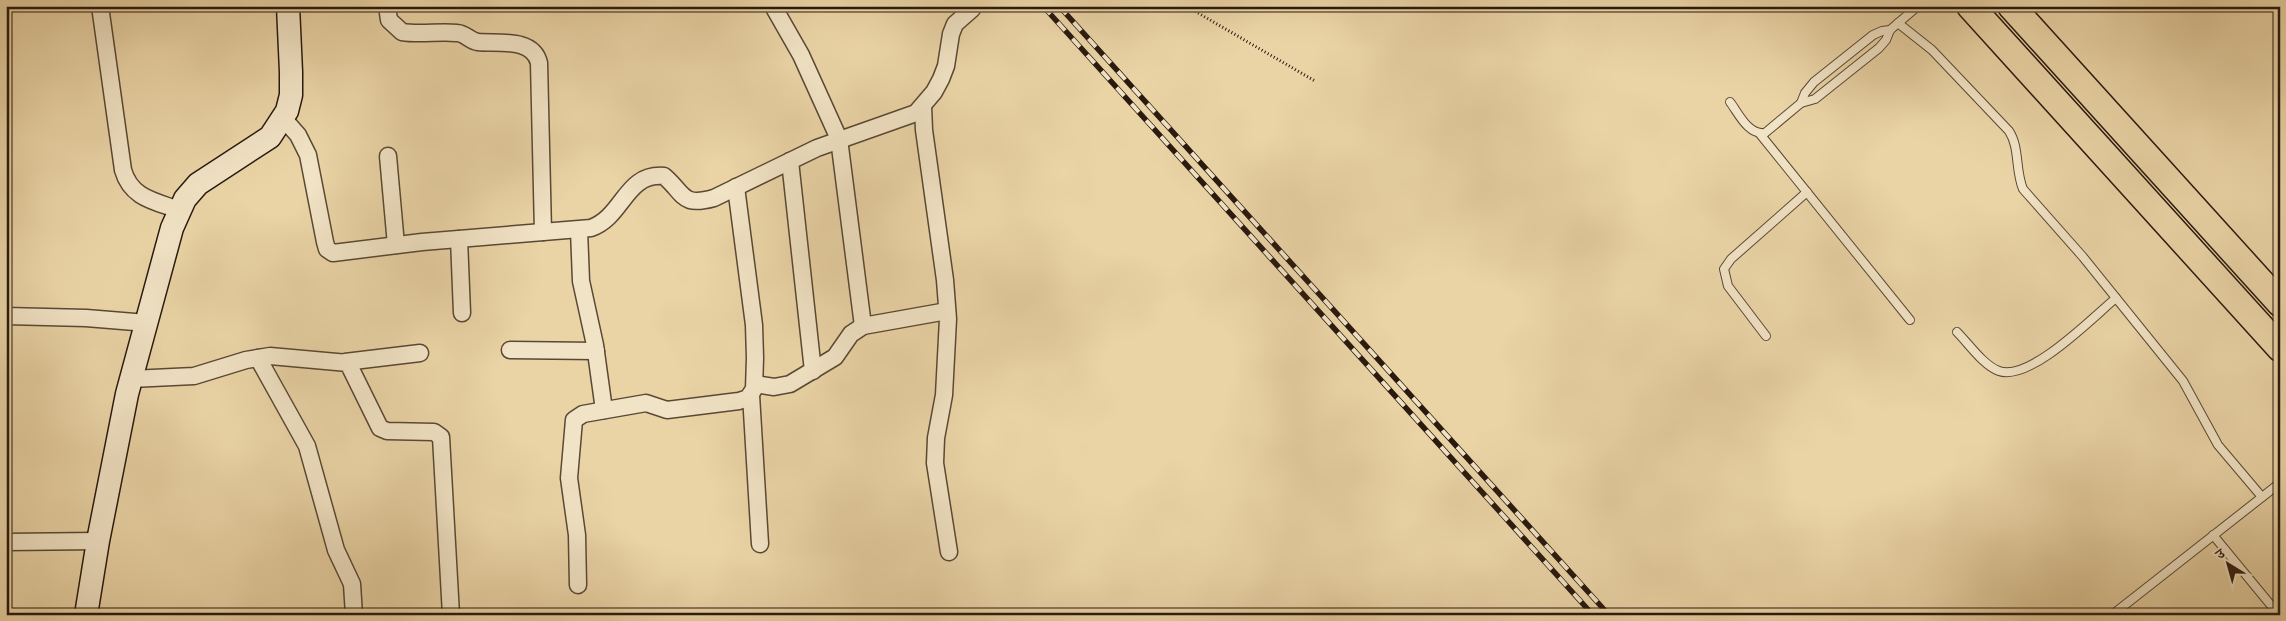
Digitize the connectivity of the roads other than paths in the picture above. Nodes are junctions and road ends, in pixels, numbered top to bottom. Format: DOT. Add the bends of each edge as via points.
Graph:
graph roads {
  1 [pos="100,6"];
  2 [pos="288,6"];
  3 [pos="387,6"];
  4 [pos="773,6"];
  5 [pos="1918,6"];
  6 [pos="1970,6"];
  7 [pos="2010,6"];
  8 [pos="972,9"];
  9 [pos="1898,23"];
  10 [pos="1890,30"];
  11 [pos="1730,102"];
  12 [pos="1801,103"];
  13 [pos="923,106"];
  14 [pos="283,118"];
  15 [pos="1760,134"];
  16 [pos="839,139"];
  17 [pos="2137,146"];
  18 [pos="388,156"];
  19 [pos="790,161"];
  20 [pos="736,187"];
  21 [pos="1807,192"];
  22 [pos="179,210"];
  23 [pos="579,230"];
  24 [pos="543,232"];
  25 [pos="459,239"];
  26 [pos="396,245"];
  27 [pos="2116,298"];
  28 [pos="2280,303"];
  29 [pos="947,311"];
  30 [pos="462,313"];
  31 [pos="6,316"];
  32 [pos="2280,319"];
  33 [pos="1910,320"];
  34 [pos="147,324"];
  35 [pos="863,326"];
  36 [pos="1957,332"];
  37 [pos="1766,336"];
  38 [pos="2280,348"];
  39 [pos="510,350"];
  40 [pos="596,351"];
  41 [pos="420,353"];
  42 [pos="258,358"];
  43 [pos="345,362"];
  44 [pos="813,370"];
  45 [pos="131,379"];
  46 [pos="753,389"];
  47 [pos="604,410"];
  48 [pos="2280,483"];
  49 [pos="2262,497"];
  50 [pos="2214,535"];
  51 [pos="98,540"];
  52 [pos="6,542"];
  53 [pos="760,544"];
  54 [pos="949,552"];
  55 [pos="578,585"];
  56 [pos="86,615"];
  57 [pos="354,615"];
  58 [pos="451,615"];
  59 [pos="2112,615"];
  60 [pos="2279,615"];
  1 -- 22 [label="street" via="126,183 136,194"];
  2 -- 14 [label="street" via="291,87"];
  3 -- 24 [label="street" via="389,20 402,32 458,33 477,42 524,46 536,55 539,63"];
  4 -- 16 [label="street" via="801,55"];
  5 -- 9 [label="lane"];
  6 -- 38 [label="main road"];
  7 -- 17 [label="main road"];
  8 -- 13 [label="street" via="955,24 946,66 934,92"];
  9 -- 10 [label="lane"];
  9 -- 27 [label="lane" via="1932,50 2009,131 2015,140 2023,189"];
  10 -- 12 [label="lane" via="1879,48 1815,99"];
  10 -- 12 [label="lane" via="1873,35 1820,78 1805,93"];
  11 -- 15 [label="lane" via="1750,128"];
  12 -- 15 [label="lane" via="1770,130"];
  13 -- 16 [label="street" via="908,118"];
  13 -- 29 [label="street"];
  14 -- 22 [label="street" via="270,137 198,184"];
  14 -- 26 [label="street" via="298,135 308,155 327,248 336,253"];
  15 -- 21 [label="lane"];
  16 -- 19 [label="street"];
  16 -- 35 [label="street"];
  17 -- 28 [label="main road"];
  17 -- 32 [label="main road" via="2196,226"];
  18 -- 26 [label="street"];
  19 -- 20 [label="street"];
  19 -- 44 [label="street"];
  20 -- 23 [label="street" via="714,198 692,202 684,199 665,176 645,178 634,185 605,221"];
  20 -- 46 [label="street" via="754,325"];
  21 -- 33 [label="lane"];
  21 -- 37 [label="lane" via="1731,259 1724,270 1728,286"];
  22 -- 34 [label="street"];
  23 -- 24 [label="street"];
  23 -- 40 [label="street" via="580,281"];
  24 -- 25 [label="street"];
  25 -- 26 [label="street"];
  25 -- 30 [label="street"];
  27 -- 36 [label="lane" via="2058,347 2017,372 1997,370"];
  27 -- 49 [label="lane" via="2183,381 2218,444"];
  29 -- 35 [label="street"];
  29 -- 54 [label="street" via="945,386 935,463"];
  31 -- 34 [label="street" via="86,318"];
  34 -- 45 [label="street"];
  35 -- 44 [label="street" via="851,334 835,357"];
  39 -- 40 [label="street"];
  40 -- 47 [label="street"];
  41 -- 43 [label="street"];
  42 -- 43 [label="street" via="270,356"];
  42 -- 45 [label="street" via="194,376"];
  42 -- 57 [label="street" via="307,446 336,550 352,584"];
  43 -- 58 [label="street" via="349,364 380,428 434,432 441,437"];
  44 -- 46 [label="street" via="790,384"];
  45 -- 51 [label="street"];
  46 -- 47 [label="street" via="738,401 677,410 660,409 646,403"];
  46 -- 53 [label="street"];
  47 -- 55 [label="street" via="577,416 572,424 569,478 577,535"];
  48 -- 49 [label="lane"];
  49 -- 50 [label="lane"];
  50 -- 59 [label="lane"];
  50 -- 60 [label="lane"];
  51 -- 52 [label="street"];
  51 -- 56 [label="street"];
}
